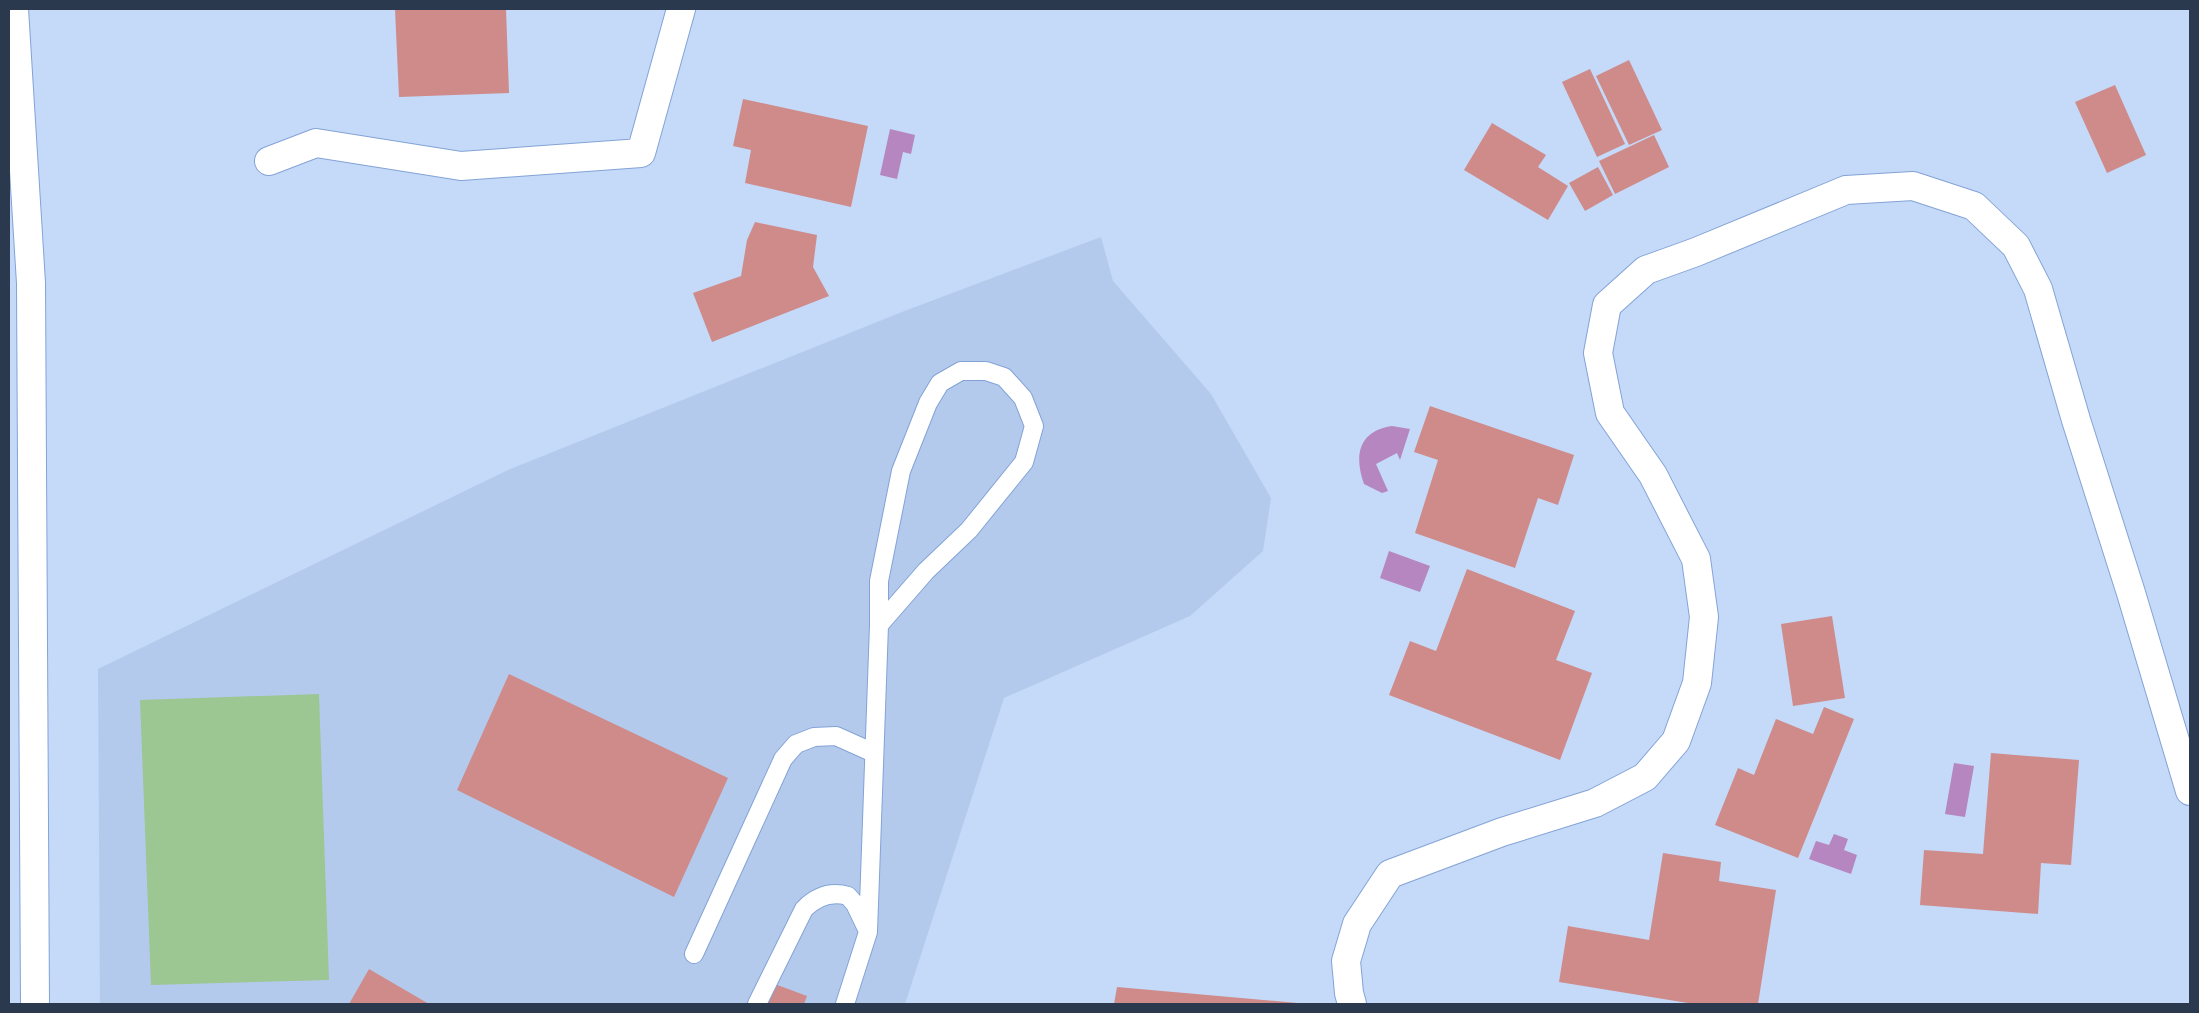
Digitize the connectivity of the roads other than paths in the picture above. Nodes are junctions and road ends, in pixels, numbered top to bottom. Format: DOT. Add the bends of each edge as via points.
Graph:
graph roads {
  1 [pos="14,9"];
  2 [pos="681,9"];
  3 [pos="13,61"];
  4 [pos="269,160"];
  5 [pos="879,625"];
  6 [pos="874,753"];
  7 [pos="2190,791"];
  8 [pos="868,932"];
  9 [pos="694,954"];
  10 [pos="35,1004"];
  11 [pos="756,1004"];
  12 [pos="845,1004"];
  13 [pos="1352,1004"];
  1 -- 3 [label="street"];
  2 -- 4 [label="street" via="641,153 461,166 316,143"];
  3 -- 10 [label="street" via="30,283"];
  5 -- 5 [label="lane" via="926,571 969,530 1024,462 1034,426 1023,398 1004,377 986,371 961,372 940,383 928,403 900,471 879,581"];
  5 -- 6 [label="lane"];
  6 -- 8 [label="lane"];
  6 -- 9 [label="lane" via="836,736 814,737 796,744 783,759"];
  7 -- 13 [label="street" via="2038,289 2016,246 1974,206 1939,194 1913,186 1846,190 1646,270 1607,305 1598,353 1610,412 1653,475 1696,559 1704,617 1697,683 1676,741 1645,777 1595,803 1502,832 1390,874 1357,924 1346,961"];
  8 -- 11 [label="lane" via="848,896 834,894 815,898 804,909"];
  8 -- 12 [label="lane"];
}
